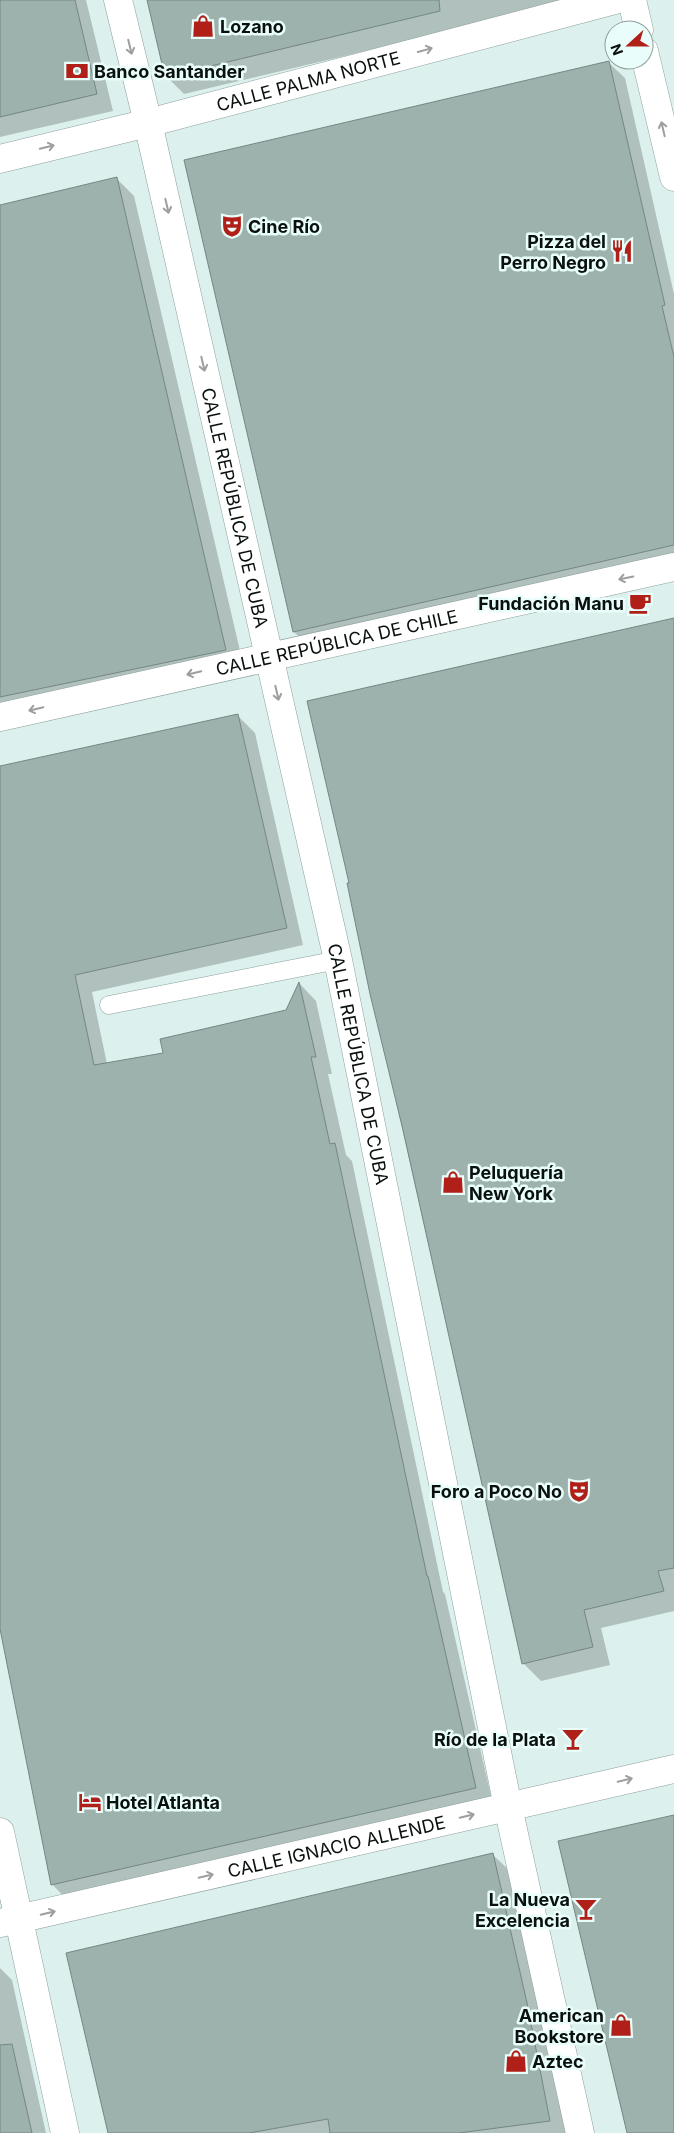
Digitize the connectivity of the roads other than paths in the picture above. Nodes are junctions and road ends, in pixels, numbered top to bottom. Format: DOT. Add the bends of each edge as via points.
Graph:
graph roads {
  1 [pos="118,0"];
  2 [pos="615,0"];
  3 [pos="632,0"];
  4 [pos="637,20"];
  5 [pos="649,70"];
  6 [pos="148,123"];
  7 [pos="0,159"];
  8 [pos="674,177"];
  9 [pos="674,567"];
  10 [pos="269,657"];
  11 [pos="0,717"];
  12 [pos="338,960"];
  13 [pos="109,1005"];
  14 [pos="674,1769"];
  15 [pos="508,1806"];
  16 [pos="0,1832"];
  17 [pos="9,1921"];
  18 [pos="65,2133"];
  19 [pos="580,2133"];
  1 -- 6 [label="street, CALLE REPÚBLICA DE CUBA, one-way"];
  6 -- 2 [label="street, CALLE PALMA NORTE, one-way"];
  3 -- 4 [label="street"];
  8 -- 5 [label="street, one-way"];
  7 -- 6 [label="street, CALLE PALMA NORTE, one-way"];
  6 -- 10 [label="street, CALLE REPÚBLICA DE CUBA, one-way"];
  9 -- 10 [label="street, CALLE REPÚBLICA DE CHILE, one-way"];
  10 -- 11 [label="street, CALLE REPÚBLICA DE CHILE, one-way"];
  10 -- 12 [label="street, CALLE REPÚBLICA DE CUBA, one-way"];
  12 -- 13 [label="lane"];
  12 -- 15 [label="street, CALLE REPÚBLICA DE CUBA"];
  15 -- 14 [label="street, CALLE IGNACIO ALLENDE, one-way"];
  17 -- 15 [label="street, CALLE IGNACIO ALLENDE, one-way"];
  15 -- 19 [label="street, CALLE REPÚBLICA DE CUBA"];
  16 -- 17 [label="street"];
  17 -- 18 [label="street"];
}
